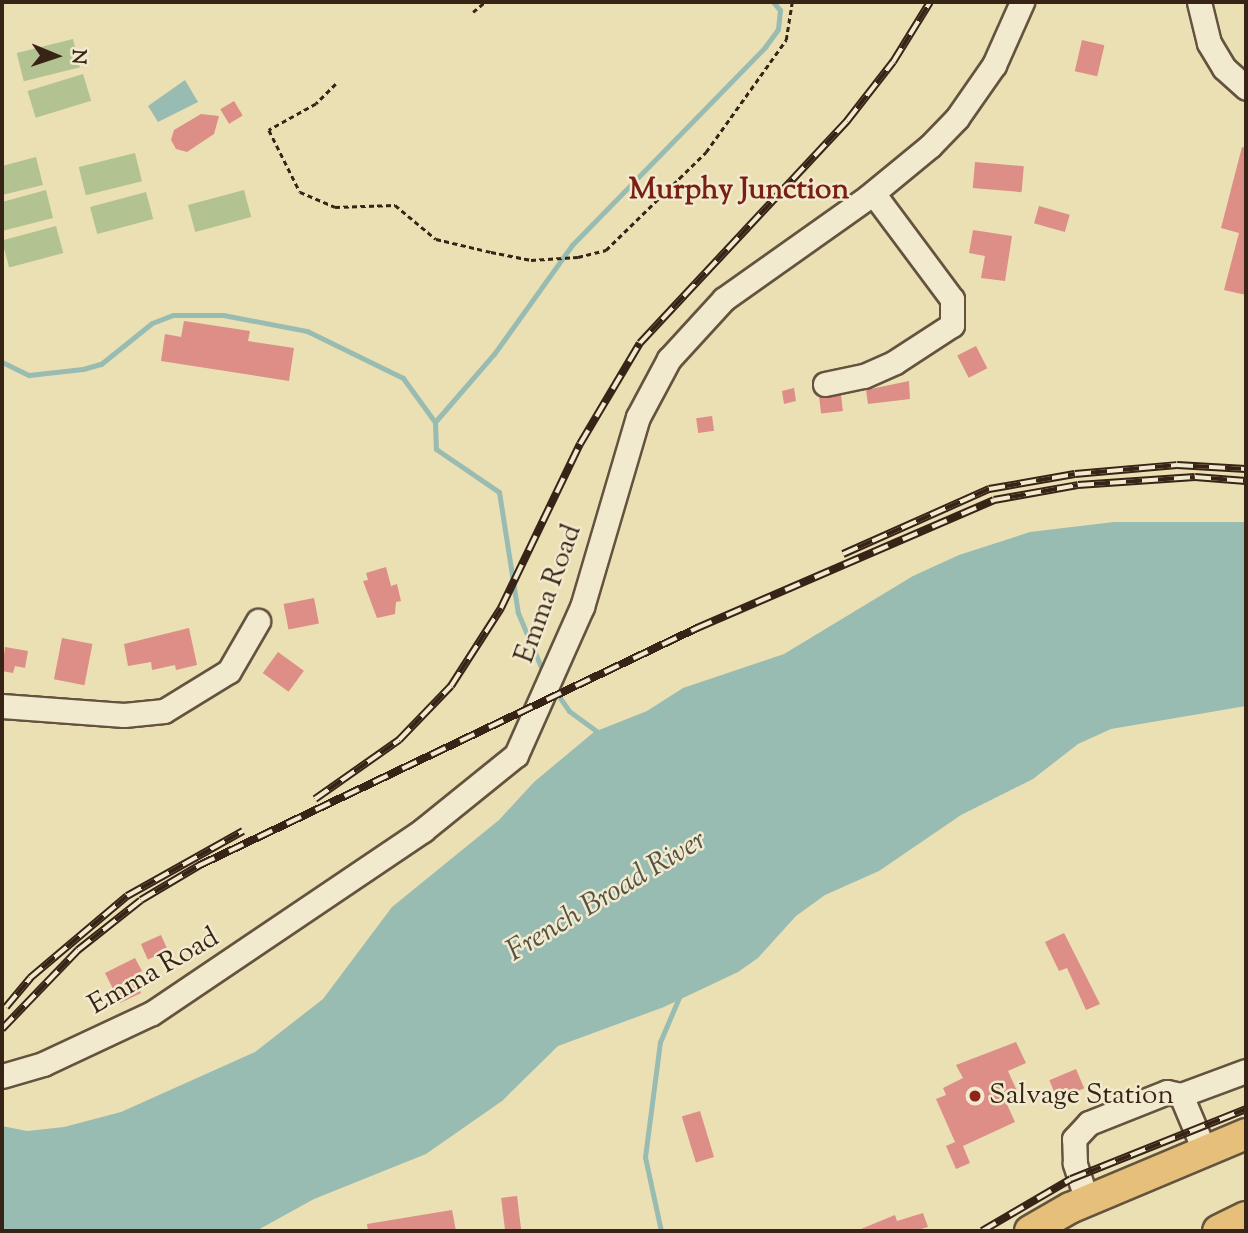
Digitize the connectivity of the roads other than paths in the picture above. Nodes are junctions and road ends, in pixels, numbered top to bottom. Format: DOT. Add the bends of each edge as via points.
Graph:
graph roads {
  1 [pos="1021,2"];
  2 [pos="1199,2"];
  3 [pos="1246,88"];
  4 [pos="873,193"];
  5 [pos="825,384"];
  6 [pos="258,621"];
  7 [pos="2,706"];
  8 [pos="1246,1071"];
  9 [pos="2,1076"];
  10 [pos="1181,1095"];
  11 [pos="1246,1134"];
  12 [pos="1204,1150"];
  13 [pos="1087,1201"];
  14 [pos="1246,1217"];
  15 [pos="1030,1231"];
  16 [pos="1219,1231"];
  1 -- 4 [label="street, Emma Road" via="995,65 957,118"];
  2 -- 3 [label="street" via="1209,43 1224,68"];
  4 -- 5 [label="street" via="951,299 952,325 895,362 864,376"];
  4 -- 9 [label="street, Emma Road" via="724,299 669,359 638,417 582,607 516,755 488,781 231,964 152,1013 43,1064"];
  6 -- 7 [label="street" via="229,671 164,710 124,715"];
  8 -- 10 [label="street"];
  10 -- 12 [label="street"];
  10 -- 13 [label="street" via="1167,1093 1134,1104 1089,1123 1074,1139 1075,1163"];
  11 -- 12 [label="main road"];
  12 -- 13 [label="main road"];
  13 -- 15 [label="main road"];
  14 -- 16 [label="highway"];
}
